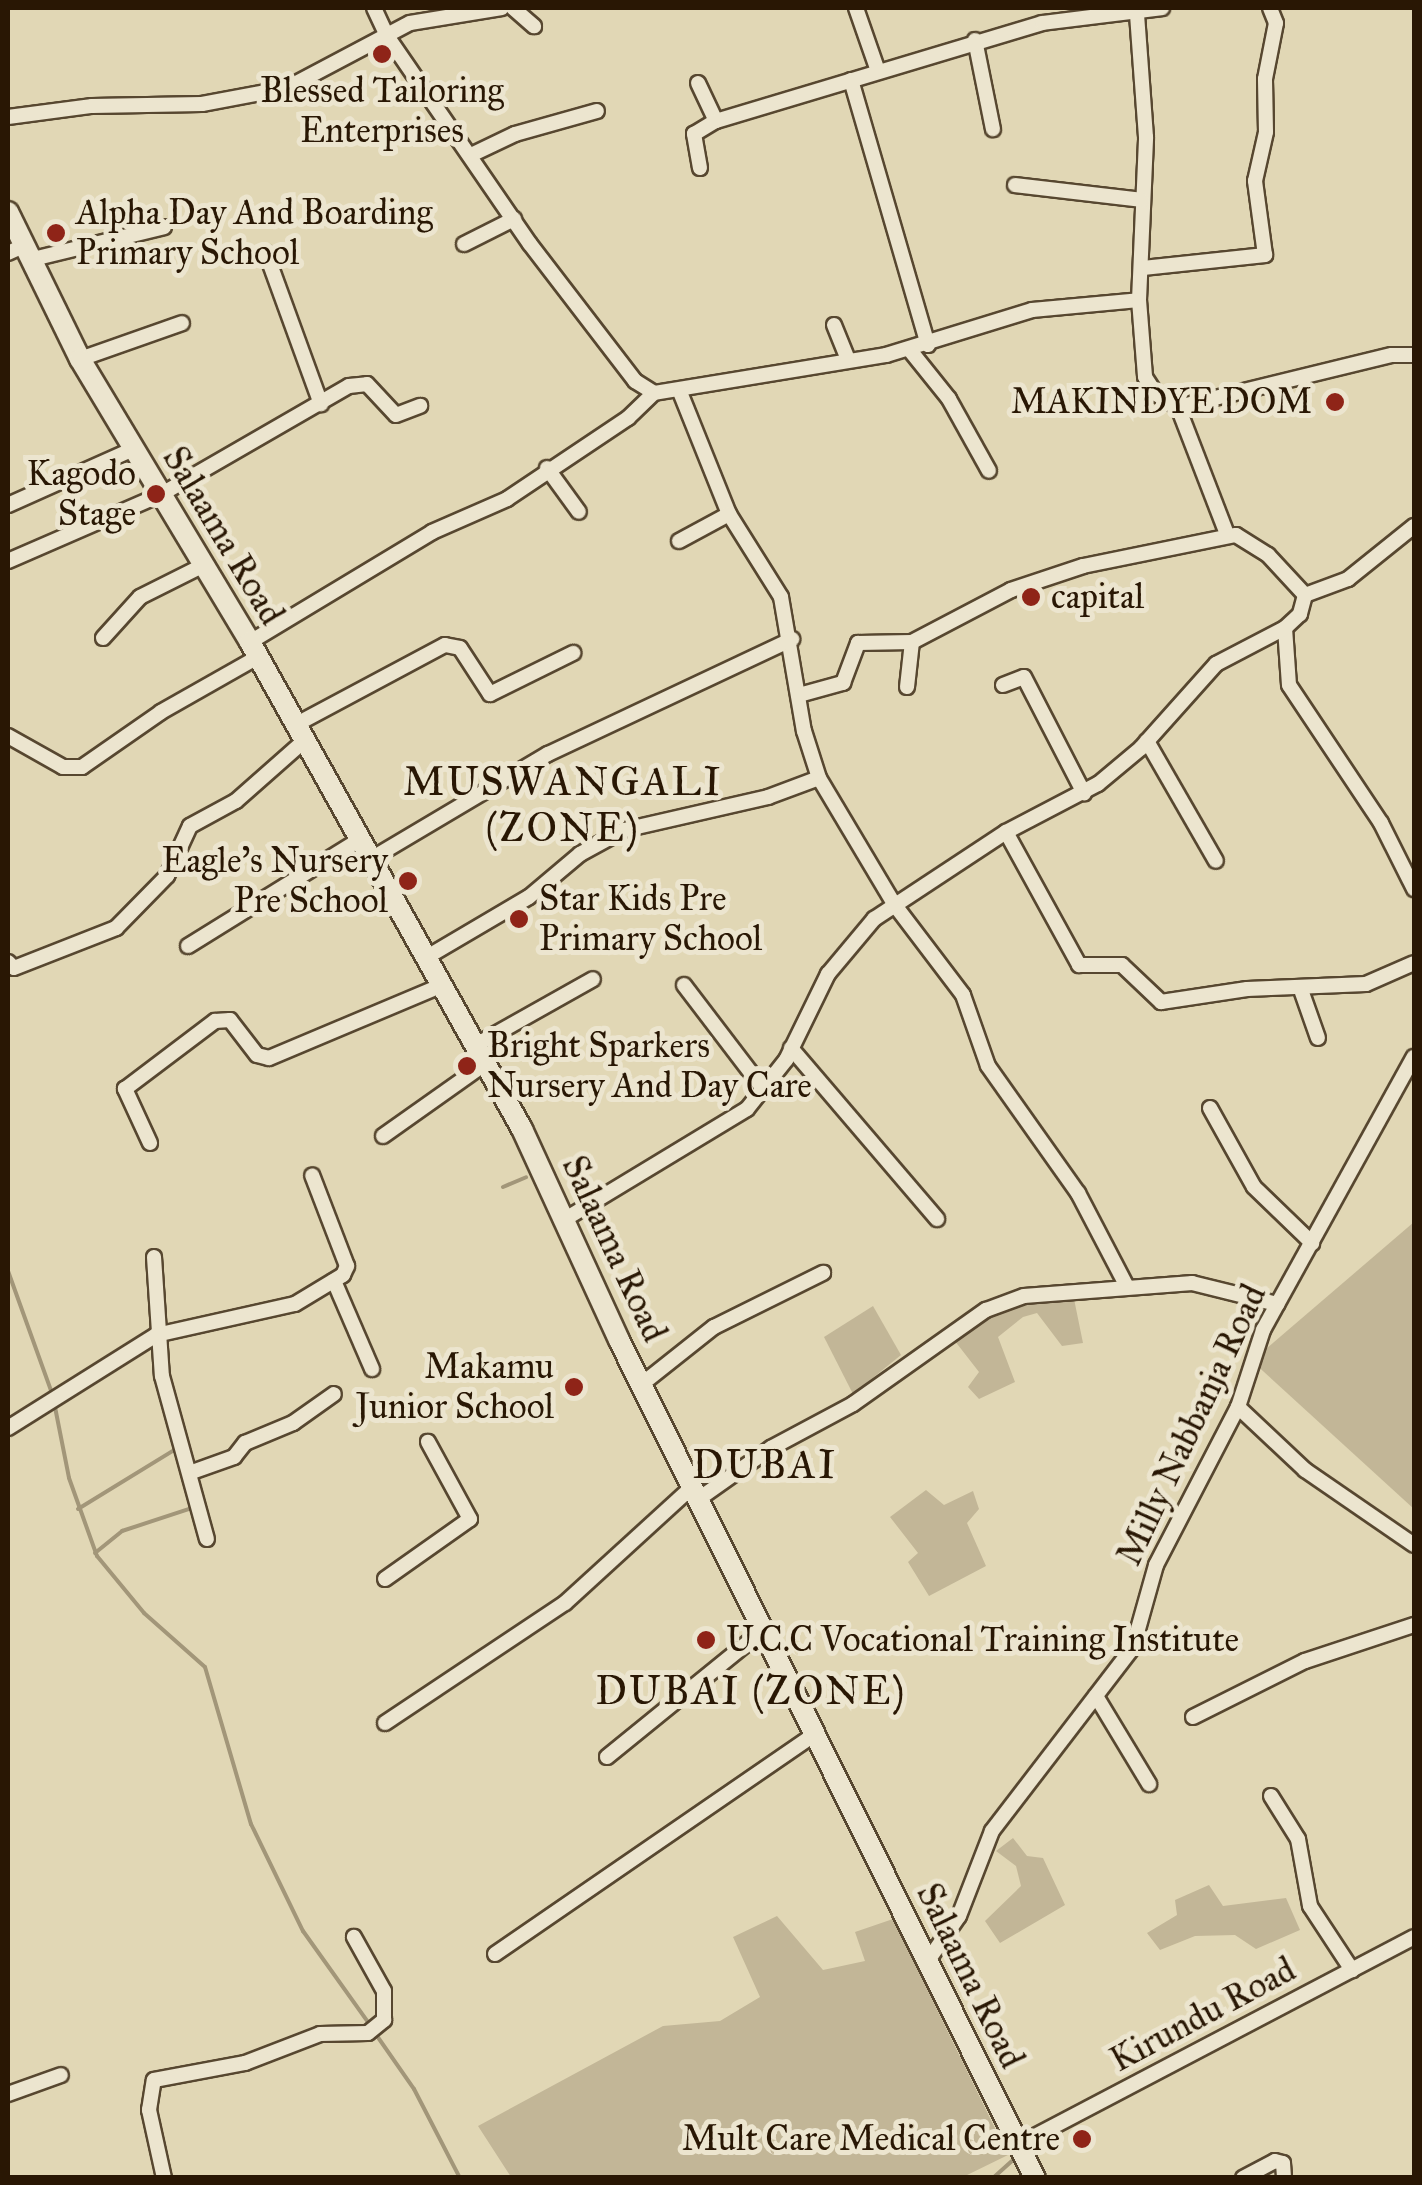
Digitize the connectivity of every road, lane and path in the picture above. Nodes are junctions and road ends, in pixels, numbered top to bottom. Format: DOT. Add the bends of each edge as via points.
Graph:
graph roads {
  1 [pos="374,8"];
  2 [pos="502,8"];
  3 [pos="513,8"];
  4 [pos="856,8"];
  5 [pos="1162,8"];
  6 [pos="1270,8"];
  7 [pos="1082,12"];
  8 [pos="1137,13"];
  9 [pos="534,26"];
  10 [pos="386,36"];
  11 [pos="975,40"];
  12 [pos="878,71"];
  13 [pos="851,80"];
  14 [pos="698,82"];
  15 [pos="597,111"];
  16 [pos="8,118"];
  17 [pos="716,121"];
  18 [pos="992,129"];
  19 [pos="471,154"];
  20 [pos="700,168"];
  21 [pos="1015,185"];
  22 [pos="1142,200"];
  23 [pos="8,212"];
  24 [pos="514,219"];
  25 [pos="164,227"];
  26 [pos="464,244"];
  27 [pos="20,253"];
  28 [pos="266,253"];
  29 [pos="1143,268"];
  30 [pos="1139,300"];
  31 [pos="182,323"];
  32 [pos="834,325"];
  33 [pos="928,345"];
  34 [pos="908,350"];
  35 [pos="1414,355"];
  36 [pos="80,359"];
  37 [pos="848,360"];
  38 [pos="680,392"];
  39 [pos="654,393"];
  40 [pos="322,404"];
  41 [pos="420,406"];
  42 [pos="1178,407"];
  43 [pos="133,450"];
  44 [pos="547,468"];
  45 [pos="989,471"];
  46 [pos="160,495"];
  47 [pos="8,504"];
  48 [pos="580,512"];
  49 [pos="729,514"];
  50 [pos="1414,526"];
  51 [pos="1227,534"];
  52 [pos="679,541"];
  53 [pos="8,560"];
  54 [pos="204,565"];
  55 [pos="1304,595"];
  56 [pos="1285,628"];
  57 [pos="103,638"];
  58 [pos="792,639"];
  59 [pos="912,642"];
  60 [pos="254,649"];
  61 [pos="573,653"];
  62 [pos="1003,685"];
  63 [pos="907,687"];
  64 [pos="799,695"];
  65 [pos="300,733"];
  66 [pos="8,736"];
  67 [pos="1147,741"];
  68 [pos="819,778"];
  69 [pos="1084,793"];
  70 [pos="1006,832"];
  71 [pos="365,849"];
  72 [pos="1216,860"];
  73 [pos="1414,890"];
  74 [pos="894,904"];
  75 [pos="188,946"];
  76 [pos="427,957"];
  77 [pos="8,962"];
  78 [pos="1414,963"];
  79 [pos="593,979"];
  80 [pos="684,984"];
  81 [pos="443,985"];
  82 [pos="1300,988"];
  83 [pos="1318,1038"];
  84 [pos="791,1048"];
  85 [pos="481,1054"];
  86 [pos="1414,1056"];
  87 [pos="764,1090"];
  88 [pos="1210,1108"];
  89 [pos="383,1136"];
  90 [pos="150,1143"];
  91 [pos="312,1175"];
  92 [pos="937,1219"];
  93 [pos="562,1221"];
  94 [pos="1312,1243"];
  95 [pos="154,1258"];
  96 [pos="823,1273"];
  97 [pos="334,1281"];
  98 [pos="1126,1285"];
  99 [pos="1277,1304"];
  100 [pos="156,1335"];
  101 [pos="372,1369"];
  102 [pos="642,1384"];
  103 [pos="334,1394"];
  104 [pos="1238,1407"];
  105 [pos="8,1428"];
  106 [pos="428,1442"];
  107 [pos="192,1472"];
  108 [pos="696,1492"];
  109 [pos="207,1540"];
  110 [pos="1414,1545"];
  111 [pos="385,1579"];
  112 [pos="1414,1625"];
  113 [pos="766,1628"];
  114 [pos="1096,1696"];
  115 [pos="1193,1717"];
  116 [pos="385,1723"];
  117 [pos="817,1733"];
  118 [pos="607,1757"];
  119 [pos="1149,1784"];
  120 [pos="1271,1796"];
  121 [pos="354,1937"];
  122 [pos="1414,1937"];
  123 [pos="495,1954"];
  124 [pos="927,1962"];
  125 [pos="1352,1970"];
  126 [pos="61,2075"];
  127 [pos="8,2094"];
  128 [pos="1018,2146"];
  129 [pos="164,2178"];
  130 [pos="1035,2178"];
  131 [pos="1243,2178"];
  132 [pos="1284,2178"];
  1 -- 10 [label="street"];
  2 -- 10 [label="street" via="423,19"];
  3 -- 9 [label="street"];
  4 -- 12 [label="street"];
  5 -- 8 [label="street"];
  6 -- 29 [label="street" via="1276,23 1264,78 1266,132 1254,180 1265,256"];
  7 -- 8 [label="street"];
  7 -- 11 [label="street"];
  8 -- 22 [label="street" via="1146,137"];
  10 -- 16 [label="street" via="287,88 202,104 92,106"];
  10 -- 19 [label="street"];
  11 -- 12 [label="street"];
  11 -- 18 [label="street"];
  12 -- 13 [label="street"];
  13 -- 17 [label="street"];
  13 -- 33 [label="street"];
  14 -- 17 [label="street"];
  15 -- 19 [label="street"];
  17 -- 20 [label="street" via="694,134"];
  19 -- 24 [label="street"];
  21 -- 22 [label="street"];
  22 -- 29 [label="street"];
  23 -- 27 [label="main road, Salaama Road"];
  24 -- 26 [label="street"];
  24 -- 39 [label="street" via="636,381"];
  25 -- 27 [label="street"];
  27 -- 36 [label="main road, Salaama Road"];
  28 -- 40 [label="street"];
  29 -- 30 [label="street"];
  30 -- 33 [label="street" via="1032,310"];
  30 -- 42 [label="street" via="1145,377 1156,394"];
  31 -- 36 [label="street"];
  32 -- 37 [label="street"];
  33 -- 34 [label="street"];
  34 -- 37 [label="street"];
  34 -- 45 [label="street" via="949,399"];
  35 -- 42 [label="street"];
  36 -- 43 [label="main road, Salaama Road"];
  37 -- 38 [label="street"];
  38 -- 39 [label="street"];
  38 -- 49 [label="street"];
  39 -- 44 [label="street" via="628,418"];
  40 -- 41 [label="street" via="364,383 396,416"];
  40 -- 46 [label="street"];
  42 -- 51 [label="street"];
  43 -- 46 [label="main road, Salaama Road"];
  43 -- 47 [label="street"];
  44 -- 48 [label="street"];
  44 -- 60 [label="street" via="507,499 432,532"];
  46 -- 53 [label="street"];
  46 -- 54 [label="main road, Salaama Road"];
  49 -- 52 [label="street"];
  49 -- 58 [label="street" via="777,588"];
  50 -- 55 [label="street" via="1348,579"];
  51 -- 55 [label="street" via="1268,556"];
  51 -- 59 [label="street" via="1082,566 1011,590"];
  54 -- 57 [label="street" via="140,598"];
  54 -- 60 [label="main road, Salaama Road"];
  55 -- 56 [label="street" via="1300,614"];
  56 -- 67 [label="street" via="1216,664"];
  56 -- 73 [label="street" via="1288,685 1363,795"];
  58 -- 64 [label="street"];
  58 -- 71 [label="street"];
  59 -- 63 [label="street"];
  59 -- 64 [label="street" via="858,643 843,683"];
  60 -- 65 [label="main road, Salaama Road"];
  60 -- 66 [label="street" via="82,767 62,767"];
  61 -- 65 [label="street" via="490,694 460,648 445,646"];
  62 -- 69 [label="street" via="1024,676"];
  64 -- 68 [label="street"];
  65 -- 71 [label="main road, Salaama Road"];
  65 -- 77 [label="street" via="236,801 190,826 167,876 116,928 14,968"];
  67 -- 69 [label="street"];
  67 -- 72 [label="street"];
  68 -- 74 [label="street"];
  68 -- 76 [label="street" via="768,797 624,830 580,854 529,898"];
  69 -- 70 [label="street"];
  70 -- 74 [label="street"];
  70 -- 82 [label="street" via="1079,965 1122,966 1169,1004 1247,988"];
  71 -- 75 [label="street"];
  71 -- 76 [label="main road, Salaama Road"];
  74 -- 84 [label="street" via="828,974"];
  74 -- 98 [label="street" via="964,995 988,1066 1078,1194"];
  76 -- 81 [label="main road, Salaama Road"];
  78 -- 82 [label="street" via="1366,984"];
  79 -- 85 [label="street"];
  80 -- 87 [label="street"];
  81 -- 85 [label="main road, Salaama Road"];
  81 -- 90 [label="street" via="269,1058 257,1055 230,1020 215,1021 125,1089"];
  82 -- 83 [label="street"];
  84 -- 87 [label="street"];
  84 -- 92 [label="street"];
  85 -- 89 [label="street"];
  85 -- 93 [label="main road, Salaama Road"];
  86 -- 94 [label="street, Milly Nabbanja Road"];
  87 -- 93 [label="street" via="729,1122"];
  88 -- 94 [label="street" via="1254,1187"];
  91 -- 97 [label="street" via="347,1266"];
  93 -- 102 [label="main road, Salaama Road"];
  94 -- 99 [label="street, Milly Nabbanja Road"];
  95 -- 100 [label="street"];
  96 -- 102 [label="street" via="714,1326"];
  97 -- 100 [label="street" via="295,1304"];
  97 -- 101 [label="street"];
  98 -- 99 [label="street" via="1210,1285"];
  98 -- 108 [label="street" via="1024,1296 986,1310 853,1404"];
  99 -- 104 [label="street, Milly Nabbanja Road"];
  100 -- 105 [label="street"];
  100 -- 107 [label="street" via="167,1397"];
  102 -- 108 [label="main road, Salaama Road"];
  103 -- 107 [label="street" via="293,1423 245,1443 234,1457"];
  104 -- 110 [label="street" via="1304,1470"];
  104 -- 114 [label="street, Milly Nabbanja Road" via="1156,1565 1133,1647"];
  106 -- 111 [label="street" via="470,1520"];
  107 -- 109 [label="street"];
  108 -- 113 [label="main road, Salaama Road"];
  108 -- 116 [label="street" via="565,1603"];
  112 -- 115 [label="street" via="1306,1661"];
  113 -- 117 [label="main road, Salaama Road"];
  113 -- 118 [label="street"];
  114 -- 119 [label="street"];
  114 -- 124 [label="street, Milly Nabbanja Road" via="992,1831 959,1916"];
  117 -- 123 [label="street"];
  117 -- 124 [label="main road, Salaama Road"];
  120 -- 125 [label="street" via="1298,1838 1310,1906"];
  121 -- 129 [label="street" via="384,1991 384,2020 368,2033 320,2034 244,2063 154,2080 149,2110"];
  122 -- 125 [label="street, Kirundu Road"];
  124 -- 128 [label="main road, Salaama Road"];
  125 -- 128 [label="street, Kirundu Road"];
  126 -- 127 [label="street"];
  128 -- 130 [label="main road, Salaama Road"];
  131 -- 132 [label="street" via="1275,2161 1283,2163"];
}
